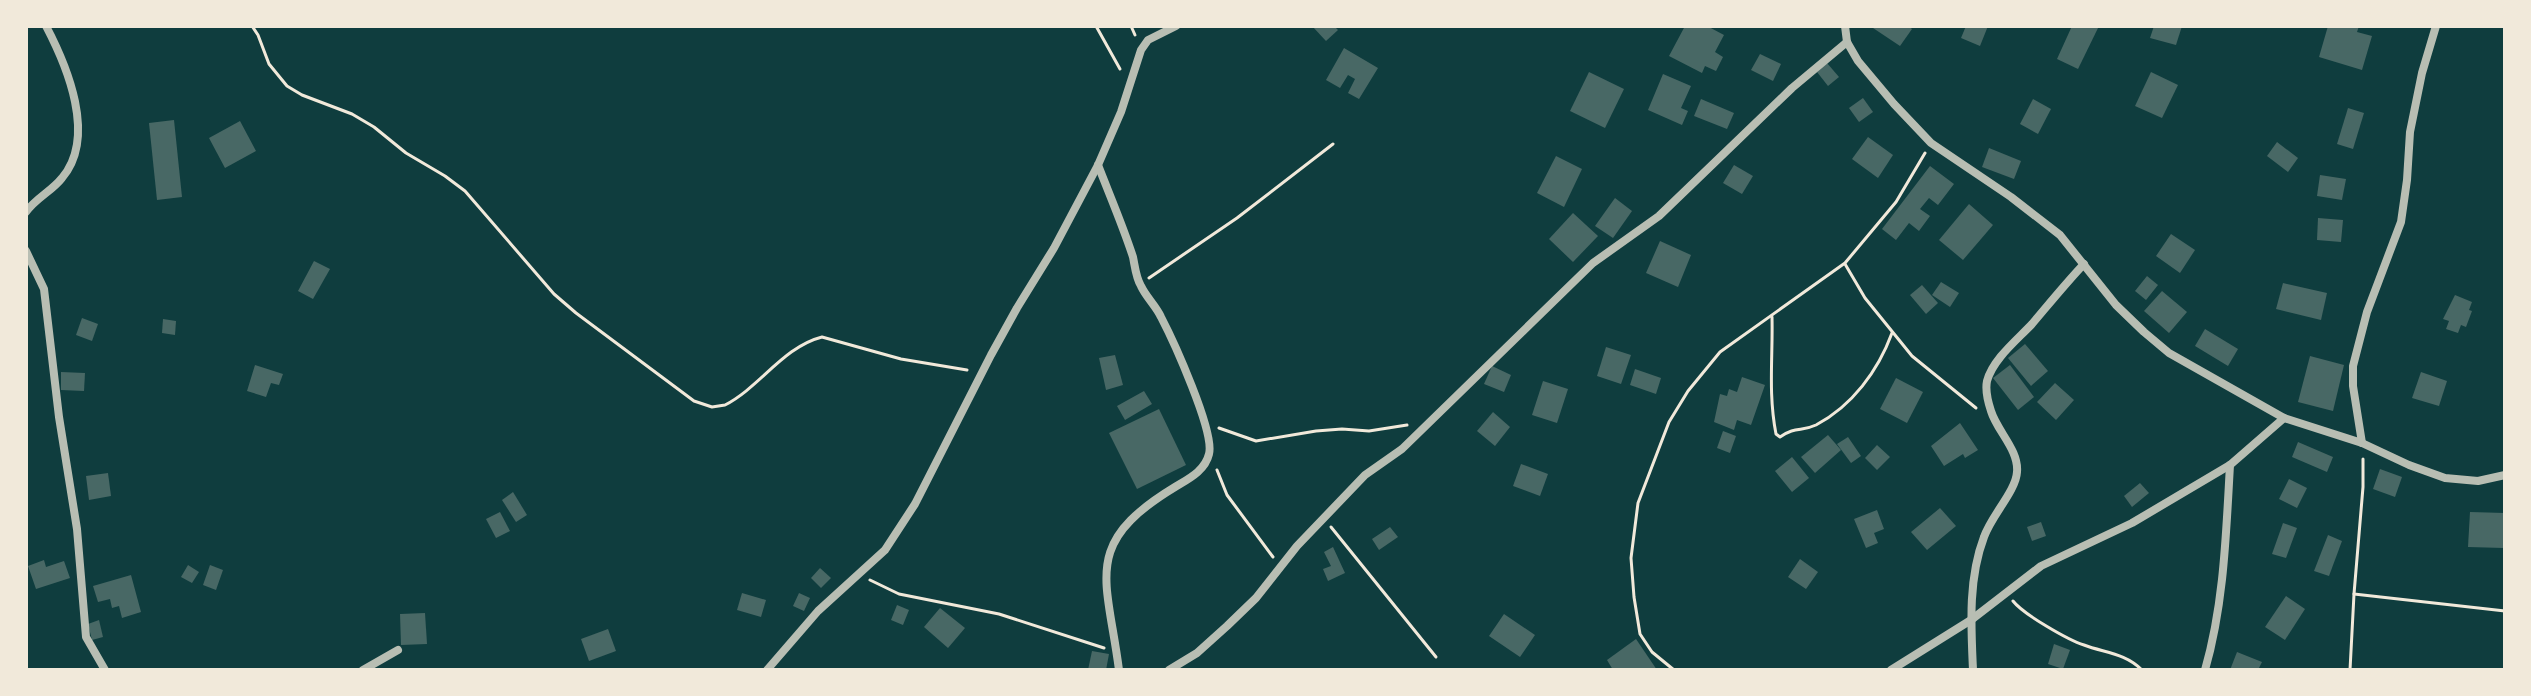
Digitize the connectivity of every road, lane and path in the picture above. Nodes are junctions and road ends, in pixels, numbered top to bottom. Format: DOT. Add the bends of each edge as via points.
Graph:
graph roads {
  1 [pos="46,26"];
  2 [pos="252,26"];
  3 [pos="1096,26"];
  4 [pos="1176,26"];
  5 [pos="1845,26"];
  6 [pos="2436,26"];
  7 [pos="1847,42"];
  8 [pos="1128,87"];
  9 [pos="1931,143"];
  10 [pos="1333,144"];
  11 [pos="1098,165"];
  12 [pos="26,212"];
  13 [pos="26,251"];
  14 [pos="1845,263"];
  15 [pos="2084,264"];
  16 [pos="1140,285"];
  17 [pos="1772,315"];
  18 [pos="1892,333"];
  19 [pos="982,373"];
  20 [pos="2284,418"];
  21 [pos="1205,422"];
  22 [pos="1428,422"];
  23 [pos="1994,422"];
  24 [pos="2362,443"];
  25 [pos="1210,453"];
  26 [pos="2230,465"];
  27 [pos="2505,475"];
  28 [pos="1323,517"];
  29 [pos="860,573"];
  30 [pos="1276,573"];
  31 [pos="2010,590"];
  32 [pos="2354,594"];
  33 [pos="2505,611"];
  34 [pos="1971,620"];
  35 [pos="398,650"];
  36 [pos="1117,652"];
  37 [pos="1436,657"];
  38 [pos="105,670"];
  39 [pos="363,670"];
  40 [pos="767,670"];
  41 [pos="1119,670"];
  42 [pos="1169,670"];
  43 [pos="1674,670"];
  44 [pos="1891,670"];
  45 [pos="1973,670"];
  46 [pos="2142,670"];
  47 [pos="2205,670"];
  48 [pos="2350,670"];
  1 -- 12 [label="street" via="74,93 77,137 63,178"];
  2 -- 19 [label="path" via="269,64 287,86 363,120 465,191 554,294 694,401 725,405 795,351 822,337 901,359"];
  3 -- 8 [label="path"];
  4 -- 8 [label="street" via="1148,40"];
  5 -- 7 [label="street"];
  6 -- 24 [label="street" via="2410,132 2401,222 2353,366"];
  7 -- 9 [label="street"];
  7 -- 22 [label="street" via="1659,216 1593,263"];
  8 -- 11 [label="street"];
  9 -- 14 [label="path" via="1896,202"];
  9 -- 15 [label="street" via="2060,235"];
  10 -- 16 [label="path"];
  11 -- 16 [label="street"];
  11 -- 19 [label="street"];
  13 -- 38 [label="street" via="44,289 77,529 86,637"];
  14 -- 17 [label="path"];
  14 -- 18 [label="path"];
  15 -- 20 [label="street" via="2116,305 2169,353"];
  15 -- 23 [label="street" via="1990,374 1986,385"];
  16 -- 21 [label="street" via="1160,315"];
  17 -- 18 [label="path" via="1770,406 1780,437 1807,429 1841,408 1872,374"];
  17 -- 43 [label="path" via="1720,352 1688,391 1669,422 1638,503 1631,558 1640,634"];
  18 -- 23 [label="path" via="1912,356"];
  19 -- 29 [label="street" via="915,504 885,550"];
  20 -- 24 [label="street"];
  20 -- 26 [label="street"];
  21 -- 22 [label="path" via="1256,441"];
  21 -- 25 [label="street"];
  22 -- 28 [label="street"];
  23 -- 34 [label="street" via="2013,453 2017,471 1983,538"];
  24 -- 27 [label="street" via="2445,478 2478,481"];
  24 -- 32 [label="path"];
  25 -- 30 [label="path" via="1227,495 1273,558"];
  25 -- 36 [label="street" via="1195,474 1132,516 1109,550 1106,570"];
  26 -- 31 [label="street" via="2132,523 2041,566"];
  26 -- 47 [label="street" via="2218,611"];
  28 -- 30 [label="street"];
  28 -- 37 [label="path"];
  29 -- 36 [label="path" via="899,594 999,614"];
  29 -- 40 [label="street" via="818,611"];
  30 -- 42 [label="street" via="1211,642"];
  31 -- 34 [label="street"];
  31 -- 46 [label="path" via="2015,605 2028,615"];
  32 -- 33 [label="path"];
  32 -- 48 [label="path"];
  34 -- 44 [label="street"];
  34 -- 45 [label="street"];
  35 -- 39 [label="street"];
  36 -- 41 [label="street"];
}
